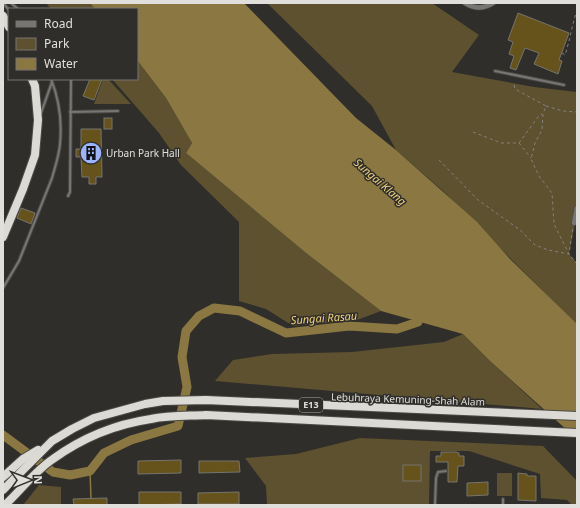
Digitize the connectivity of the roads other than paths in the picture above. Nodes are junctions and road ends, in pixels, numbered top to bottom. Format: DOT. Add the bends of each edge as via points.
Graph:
graph roads {
  1 [pos="465,3"];
  2 [pos="493,3"];
  3 [pos="3,16"];
  4 [pos="8,25"];
  5 [pos="495,71"];
  6 [pos="32,80"];
  7 [pos="52,80"];
  8 [pos="71,80"];
  9 [pos="564,85"];
  10 [pos="118,111"];
  11 [pos="70,112"];
  12 [pos="38,120"];
  13 [pos="68,196"];
  14 [pos="577,208"];
  15 [pos="576,214"];
  16 [pos="574,223"];
  17 [pos="3,237"];
  18 [pos="3,288"];
  19 [pos="577,416"];
  20 [pos="577,433"];
  21 [pos="446,471"];
  22 [pos="6,478"];
  23 [pos="3,490"];
  24 [pos="503,499"];
  25 [pos="5,505"];
  26 [pos="435,505"];
  27 [pos="503,505"];
  1 -- 2 [label="street" via="479,8"];
  3 -- 4 [label="highway"];
  5 -- 9 [label="lane"];
  6 -- 12 [label="highway"];
  7 -- 12 [label="lane"];
  7 -- 18 [label="lane" via="60,124 60,145 56,164 19,261"];
  8 -- 11 [label="lane"];
  10 -- 11 [label="lane"];
  11 -- 13 [label="lane"];
  12 -- 17 [label="highway" via="35,155"];
  14 -- 15 [label="street"];
  15 -- 16 [label="street"];
  19 -- 22 [label="highway, Lebuhraya Kemuning-Shah Alam / E13" via="175,400 110,413 77,426 22,459"];
  20 -- 25 [label="highway, E13" via="206,415 152,418 113,428 72,447 36,473"];
  21 -- 26 [label="lane" via="438,472 436,478"];
  22 -- 23 [label="highway"];
  24 -- 27 [label="lane"];
}
